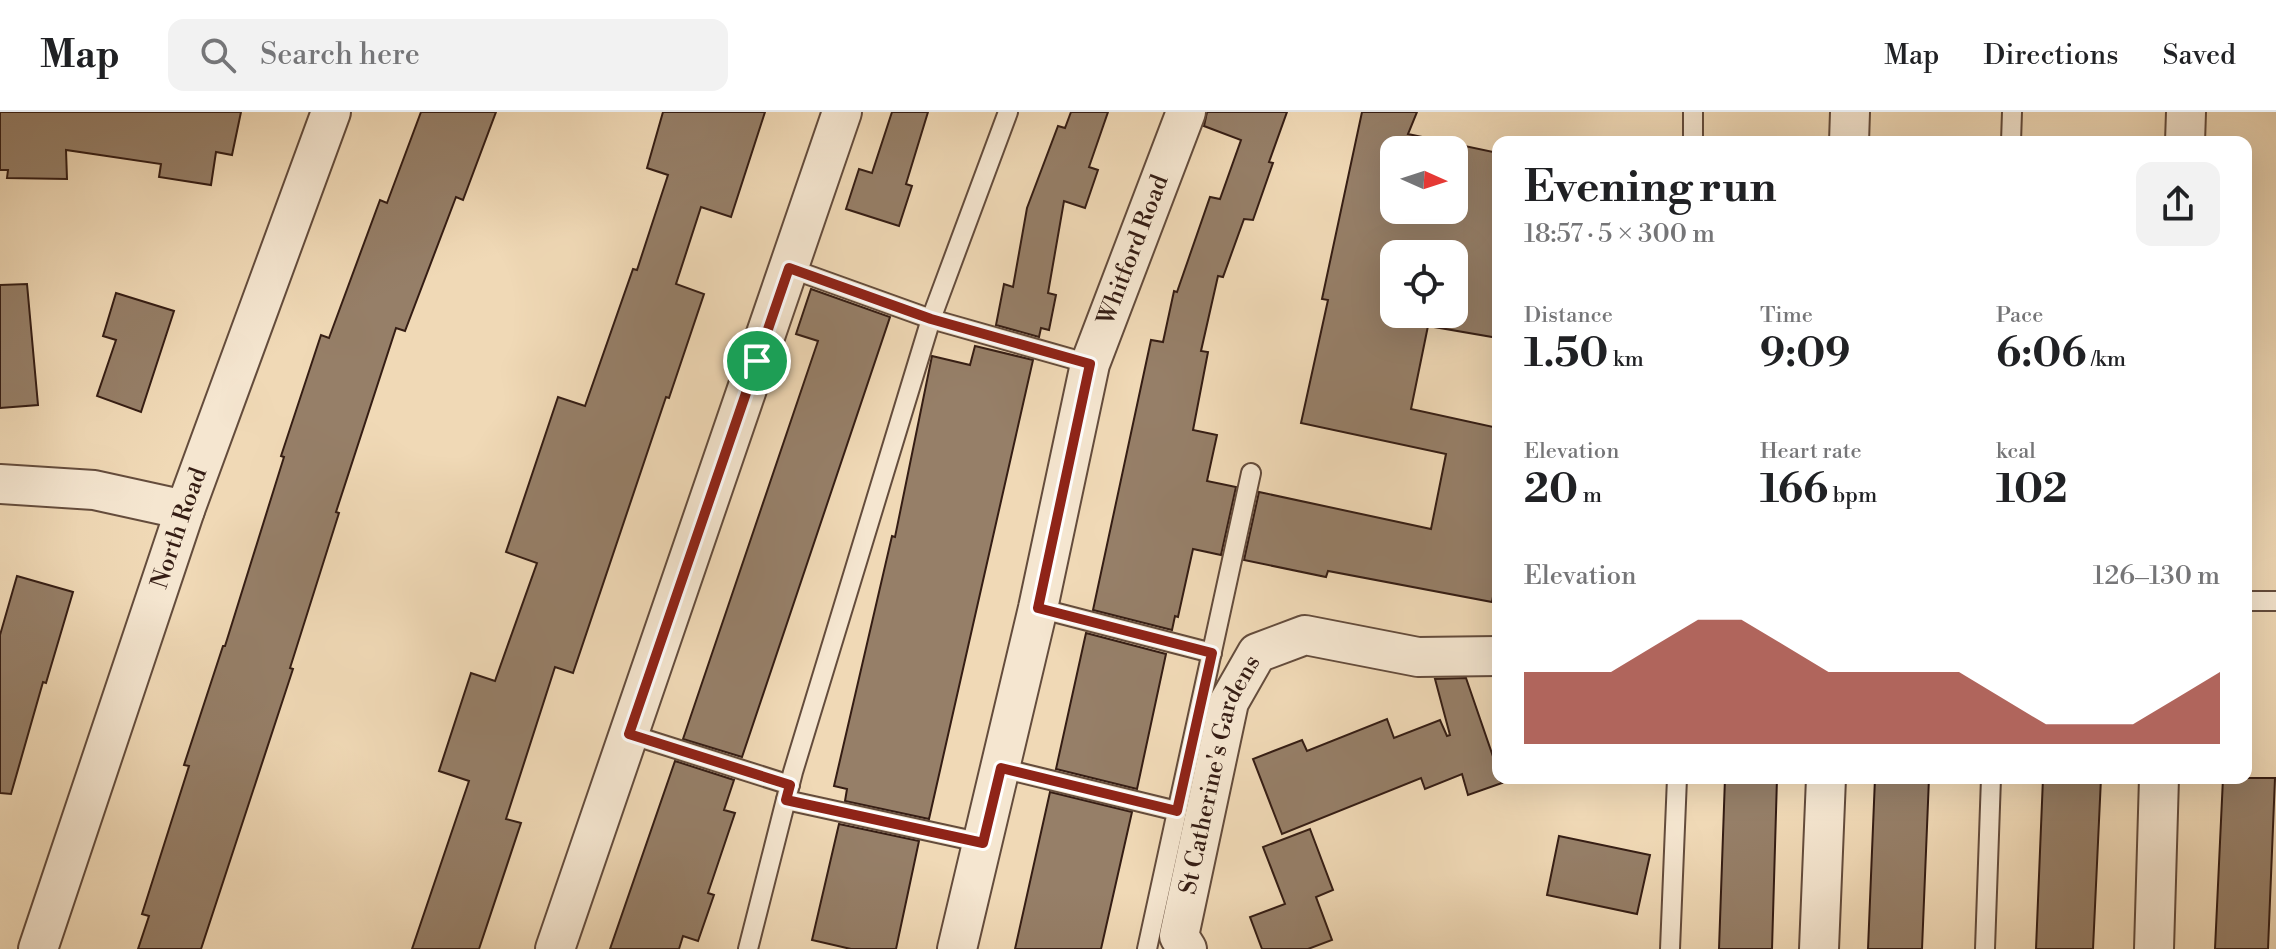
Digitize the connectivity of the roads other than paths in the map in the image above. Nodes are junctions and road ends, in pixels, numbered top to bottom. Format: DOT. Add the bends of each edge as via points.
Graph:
graph roads {
  1 [pos="331,112"];
  2 [pos="842,112"];
  3 [pos="1008,112"];
  4 [pos="1186,112"];
  5 [pos="1693,112"];
  6 [pos="1850,112"];
  7 [pos="2012,112"];
  8 [pos="2186,112"];
  9 [pos="1693,136"];
  10 [pos="1849,136"];
  11 [pos="2011,136"];
  12 [pos="2185,136"];
  13 [pos="789,268"];
  14 [pos="931,319"];
  15 [pos="1090,364"];
  16 [pos="1251,473"];
  17 [pos="0,484"];
  18 [pos="185,510"];
  19 [pos="2252,601"];
  20 [pos="2276,601"];
  21 [pos="1038,608"];
  22 [pos="1212,653"];
  23 [pos="1492,656"];
  24 [pos="629,734"];
  25 [pos="1001,768"];
  26 [pos="1677,784"];
  27 [pos="1826,784"];
  28 [pos="1991,784"];
  29 [pos="2159,784"];
  30 [pos="788,793"];
  31 [pos="1177,811"];
  32 [pos="983,843"];
  33 [pos="38,949"];
  34 [pos="555,949"];
  35 [pos="748,949"];
  36 [pos="957,949"];
  37 [pos="1147,949"];
  38 [pos="1187,949"];
  39 [pos="1670,949"];
  40 [pos="1819,949"];
  41 [pos="1985,949"];
  42 [pos="2154,949"];
  1 -- 18 [label="street, North Road"];
  2 -- 13 [label="street"];
  3 -- 14 [label="lane"];
  4 -- 15 [label="street, Whitford Road"];
  5 -- 9 [label="lane"];
  6 -- 10 [label="street"];
  7 -- 11 [label="lane"];
  8 -- 12 [label="street"];
  13 -- 14 [label="lane"];
  13 -- 24 [label="street"];
  14 -- 15 [label="lane"];
  14 -- 30 [label="lane"];
  15 -- 21 [label="street, Whitford Road"];
  16 -- 22 [label="lane"];
  17 -- 18 [label="street" via="94,490"];
  18 -- 33 [label="street, North Road"];
  19 -- 20 [label="lane"];
  21 -- 22 [label="lane"];
  21 -- 25 [label="street, Whitford Road"];
  22 -- 31 [label="lane"];
  23 -- 38 [label="street, St Catherine's Gardens" via="1418,657 1305,635 1257,653 1229,702 1179,936"];
  24 -- 30 [label="lane"];
  24 -- 34 [label="street"];
  25 -- 31 [label="lane"];
  25 -- 32 [label="street, Whitford Road"];
  26 -- 39 [label="lane"];
  27 -- 40 [label="street"];
  28 -- 41 [label="lane"];
  29 -- 42 [label="street"];
  30 -- 32 [label="lane"];
  30 -- 35 [label="lane"];
  31 -- 37 [label="lane"];
  32 -- 36 [label="street, Whitford Road"];
}
